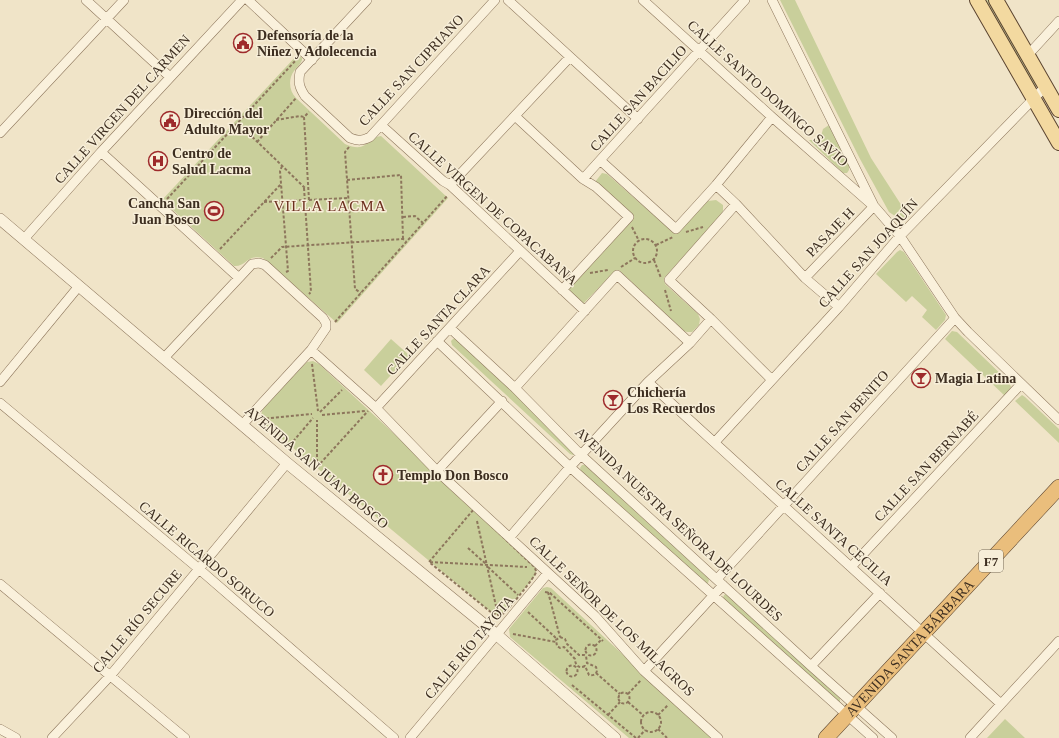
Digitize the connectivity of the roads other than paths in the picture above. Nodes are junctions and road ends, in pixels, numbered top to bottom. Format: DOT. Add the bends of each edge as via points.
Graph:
graph roads {
  1 [pos="86,0"];
  2 [pos="124,0"];
  3 [pos="242,0"];
  4 [pos="248,0"];
  5 [pos="367,0"];
  6 [pos="495,0"];
  7 [pos="508,0"];
  8 [pos="643,0"];
  9 [pos="745,0"];
  10 [pos="772,0"];
  11 [pos="977,0"];
  12 [pos="996,0"];
  13 [pos="107,19"];
  14 [pos="1059,21"];
  15 [pos="699,50"];
  16 [pos="1027,56"];
  17 [pos="570,57"];
  18 [pos="312,60"];
  19 [pos="170,77"];
  20 [pos="1046,86"];
  21 [pos="1034,99"];
  22 [pos="1059,110"];
  23 [pos="515,116"];
  24 [pos="772,117"];
  25 [pos="638,119"];
  26 [pos="381,126"];
  27 [pos="1,130"];
  28 [pos="1059,143"];
  29 [pos="101,152"];
  30 [pos="601,161"];
  31 [pos="583,179"];
  32 [pos="450,184"];
  33 [pos="716,185"];
  34 [pos="736,204"];
  35 [pos="874,206"];
  36 [pos="0,219"];
  37 [pos="900,236"];
  38 [pos="24,239"];
  39 [pos="520,251"];
  40 [pos="239,278"];
  41 [pos="806,278"];
  42 [pos="79,286"];
  43 [pos="562,290"];
  44 [pos="839,307"];
  45 [pos="586,311"];
  46 [pos="955,318"];
  47 [pos="711,319"];
  48 [pos="450,328"];
  49 [pos="437,341"];
  50 [pos="690,343"];
  51 [pos="311,350"];
  52 [pos="164,358"];
  53 [pos="772,380"];
  54 [pos="0,382"];
  55 [pos="648,382"];
  56 [pos="1021,384"];
  57 [pos="515,388"];
  58 [pos="502,401"];
  59 [pos="0,403"];
  60 [pos="376,408"];
  61 [pos="1059,420"];
  62 [pos="242,425"];
  63 [pos="715,442"];
  64 [pos="581,455"];
  65 [pos="287,463"];
  66 [pos="570,467"];
  67 [pos="437,471"];
  68 [pos="1059,488"];
  69 [pos="784,505"];
  70 [pos="510,537"];
  71 [pos="851,567"];
  72 [pos="199,569"];
  73 [pos="548,573"];
  74 [pos="720,582"];
  75 [pos="0,584"];
  76 [pos="880,593"];
  77 [pos="713,596"];
  78 [pos="923,634"];
  79 [pos="497,635"];
  80 [pos="1059,641"];
  81 [pos="811,666"];
  82 [pos="644,674"];
  83 [pos="110,676"];
  84 [pos="1001,704"];
  85 [pos="852,710"];
  86 [pos="0,729"];
  87 [pos="16,738"];
  88 [pos="52,738"];
  89 [pos="185,738"];
  90 [pos="394,738"];
  91 [pos="410,738"];
  92 [pos="615,738"];
  93 [pos="718,738"];
  94 [pos="826,738"];
  95 [pos="873,738"];
  96 [pos="892,738"];
  97 [pos="970,738"];
  1 -- 13 [label="street"];
  2 -- 13 [label="street"];
  3 -- 19 [label="street, CALLE VIRGEN DEL CARMEN"];
  4 -- 18 [label="street"];
  5 -- 18 [label="street"];
  6 -- 26 [label="street, CALLE SAN CIPRIANO"];
  7 -- 17 [label="street"];
  8 -- 15 [label="street, CALLE SANTO DOMINGO SAVIO"];
  9 -- 15 [label="street, CALLE SAN BACILIO"];
  10 -- 35 [label="street"];
  11 -- 21 [label="main road"];
  12 -- 16 [label="main road"];
  13 -- 19 [label="street"];
  13 -- 27 [label="street"];
  14 -- 16 [label="street"];
  15 -- 24 [label="street, CALLE SANTO DOMINGO SAVIO"];
  15 -- 25 [label="street, CALLE SAN BACILIO"];
  16 -- 20 [label="main road"];
  17 -- 23 [label="street"];
  17 -- 25 [label="street"];
  18 -- 26 [label="street, CALLE SAN CIPRIANO" via="300,72 298,81 299,88 315,105 350,138 357,141 370,137"];
  19 -- 29 [label="street, CALLE VIRGEN DEL CARMEN"];
  20 -- 21 [label="street, CALLE SAN JOAQUÍN"];
  20 -- 22 [label="main road"];
  21 -- 28 [label="main road"];
  21 -- 37 [label="street, CALLE SAN JOAQUÍN"];
  23 -- 31 [label="street"];
  23 -- 32 [label="street"];
  24 -- 33 [label="street"];
  24 -- 35 [label="street, CALLE SANTO DOMINGO SAVIO"];
  25 -- 30 [label="street, CALLE SAN BACILIO"];
  26 -- 32 [label="street, CALLE VIRGEN DE COPACABANA" via="443,181"];
  29 -- 38 [label="street, CALLE VIRGEN DEL CARMEN"];
  29 -- 40 [label="street"];
  30 -- 31 [label="street, CALLE SAN BACILIO"];
  30 -- 33 [label="street" via="679,232"];
  31 -- 43 [label="street" via="596,187 628,218"];
  32 -- 39 [label="street, CALLE VIRGEN DE COPACABANA"];
  33 -- 34 [label="street"];
  34 -- 41 [label="street"];
  34 -- 47 [label="street" via="666,280"];
  35 -- 37 [label="street"];
  35 -- 41 [label="street, PASAJE H"];
  36 -- 38 [label="street, AVENIDA SAN JUAN BOSCO"];
  37 -- 44 [label="street, CALLE SAN JOAQUÍN"];
  37 -- 46 [label="street"];
  38 -- 42 [label="street, AVENIDA SAN JUAN BOSCO"];
  39 -- 43 [label="street, CALLE VIRGEN DE COPACABANA"];
  39 -- 48 [label="street, CALLE SANTA CLARA"];
  40 -- 51 [label="street" via="252,264 265,265 323,318 326,328"];
  40 -- 52 [label="street"];
  41 -- 44 [label="street"];
  42 -- 52 [label="street, AVENIDA SAN JUAN BOSCO"];
  42 -- 54 [label="street"];
  43 -- 45 [label="street, CALLE VIRGEN DE COPACABANA"];
  44 -- 53 [label="street, CALLE SAN JOAQUÍN"];
  45 -- 50 [label="street" via="617,276"];
  45 -- 57 [label="street"];
  46 -- 56 [label="street"];
  46 -- 69 [label="street, CALLE SAN BENITO"];
  47 -- 50 [label="street"];
  47 -- 53 [label="street"];
  48 -- 49 [label="street, CALLE SANTA CLARA"];
  48 -- 57 [label="street, AVENIDA NUESTRA SEÑORA DE LOURDES"];
  49 -- 58 [label="street, AVENIDA NUESTRA SEÑORA DE LOURDES"];
  49 -- 60 [label="street, CALLE SANTA CLARA"];
  50 -- 55 [label="street"];
  51 -- 60 [label="street, CALLE SEÑOR DE LOS MILAGROS"];
  51 -- 62 [label="street"];
  52 -- 62 [label="street, AVENIDA SAN JUAN BOSCO"];
  53 -- 63 [label="street, CALLE SAN JOAQUÍN"];
  55 -- 63 [label="street, CALLE SANTA CECILIA"];
  55 -- 64 [label="street"];
  56 -- 61 [label="street"];
  56 -- 71 [label="street, CALLE SAN BERNABÉ"];
  57 -- 64 [label="street, AVENIDA NUESTRA SEÑORA DE LOURDES"];
  58 -- 66 [label="street, AVENIDA NUESTRA SEÑORA DE LOURDES"];
  58 -- 67 [label="street"];
  59 -- 72 [label="street, CALLE RICARDO SORUCO"];
  60 -- 67 [label="street, CALLE SEÑOR DE LOS MILAGROS"];
  62 -- 65 [label="street, AVENIDA SAN JUAN BOSCO"];
  63 -- 69 [label="street, CALLE SANTA CECILIA"];
  64 -- 66 [label="street"];
  64 -- 74 [label="street, AVENIDA NUESTRA SEÑORA DE LOURDES"];
  65 -- 72 [label="street, CALLE RÍO SECURE"];
  65 -- 79 [label="street, AVENIDA SAN JUAN BOSCO"];
  66 -- 70 [label="street"];
  66 -- 77 [label="street, AVENIDA NUESTRA SEÑORA DE LOURDES"];
  67 -- 70 [label="street, CALLE SEÑOR DE LOS MILAGROS"];
  68 -- 78 [label="highway, AVENIDA SANTA BÁRBARA / F7"];
  69 -- 71 [label="street, CALLE SANTA CECILIA"];
  69 -- 74 [label="street, CALLE SAN BENITO"];
  70 -- 73 [label="street, CALLE SEÑOR DE LOS MILAGROS"];
  71 -- 76 [label="street, CALLE SANTA CECILIA"];
  72 -- 83 [label="street, CALLE RÍO SECURE"];
  72 -- 90 [label="street, CALLE RICARDO SORUCO"];
  73 -- 79 [label="street, CALLE RÍO TAYOTA"];
  73 -- 82 [label="street, CALLE SEÑOR DE LOS MILAGROS" via="595,616"];
  74 -- 77 [label="street, CALLE SAN BENITO"];
  74 -- 81 [label="street, AVENIDA NUESTRA SEÑORA DE LOURDES"];
  75 -- 83 [label="street"];
  76 -- 78 [label="street, CALLE SANTA CECILIA"];
  76 -- 81 [label="street"];
  77 -- 82 [label="street, CALLE SAN BENITO"];
  77 -- 85 [label="street, AVENIDA NUESTRA SEÑORA DE LOURDES"];
  78 -- 84 [label="street, CALLE SANTA CECILIA"];
  78 -- 85 [label="highway, AVENIDA SANTA BÁRBARA / F7"];
  79 -- 91 [label="street, CALLE RÍO TAYOTA"];
  79 -- 92 [label="street, AVENIDA SAN JUAN BOSCO"];
  80 -- 84 [label="street"];
  81 -- 85 [label="street, AVENIDA NUESTRA SEÑORA DE LOURDES"];
  82 -- 93 [label="street, CALLE SEÑOR DE LOS MILAGROS"];
  83 -- 88 [label="street, CALLE RÍO SECURE"];
  83 -- 89 [label="street"];
  84 -- 97 [label="street"];
  85 -- 94 [label="highway, AVENIDA SANTA BÁRBARA / F7"];
  85 -- 95 [label="street, AVENIDA NUESTRA SEÑORA DE LOURDES"];
  85 -- 96 [label="street, AVENIDA NUESTRA SEÑORA DE LOURDES"];
  86 -- 87 [label="street"];
}
